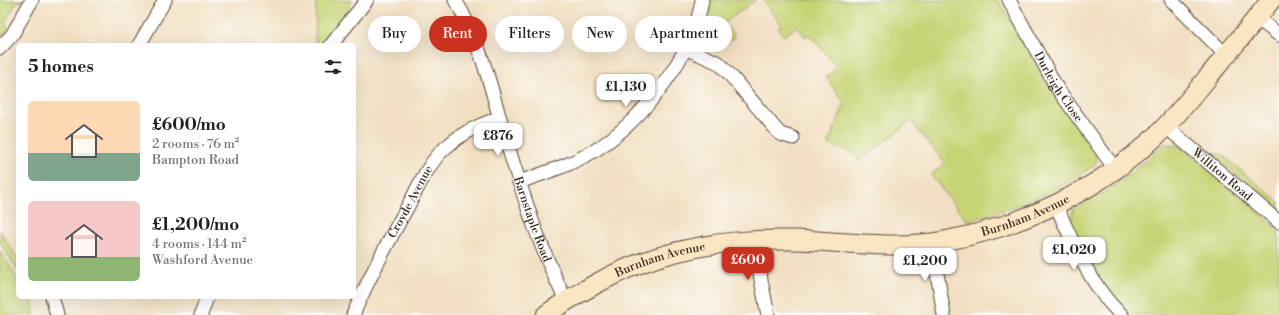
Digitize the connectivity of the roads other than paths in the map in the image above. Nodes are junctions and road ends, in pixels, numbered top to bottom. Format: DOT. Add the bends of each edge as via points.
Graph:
graph roads {
  1 [pos="32,0"];
  2 [pos="165,0"];
  3 [pos="367,0"];
  4 [pos="455,0"];
  5 [pos="702,0"];
  6 [pos="1009,0"];
  7 [pos="1171,0"];
  8 [pos="1271,0"];
  9 [pos="698,16"];
  10 [pos="1257,18"];
  11 [pos="1279,35"];
  12 [pos="140,43"];
  13 [pos="333,43"];
  14 [pos="0,48"];
  15 [pos="683,52"];
  16 [pos="694,52"];
  17 [pos="1226,55"];
  18 [pos="500,118"];
  19 [pos="1165,126"];
  20 [pos="793,138"];
  21 [pos="1116,169"];
  22 [pos="519,182"];
  23 [pos="1056,205"];
  24 [pos="1279,222"];
  25 [pos="756,240"];
  26 [pos="932,242"];
  27 [pos="53,299"];
  28 [pos="206,299"];
  29 [pos="566,300"];
  30 [pos="57,315"];
  31 [pos="201,315"];
  32 [pos="353,315"];
  33 [pos="546,315"];
  34 [pos="768,315"];
  35 [pos="944,315"];
  36 [pos="1122,315"];
  1 -- 14 [label="street" via="12,35"];
  2 -- 12 [label="street"];
  3 -- 13 [label="street"];
  4 -- 18 [label="street, Barnstaple Road" via="478,45"];
  5 -- 9 [label="street"];
  6 -- 21 [label="street, Durleigh Close" via="1057,88"];
  7 -- 17 [label="street"];
  8 -- 10 [label="street, Burnham Avenue"];
  10 -- 11 [label="street"];
  10 -- 17 [label="street, Burnham Avenue"];
  15 -- 22 [label="street" via="670,75 651,100 616,135 573,162"];
  16 -- 20 [label="street" via="719,63 780,134"];
  17 -- 19 [label="street, Burnham Avenue"];
  18 -- 22 [label="street, Barnstaple Road"];
  18 -- 32 [label="street, Croyde Avenue" via="485,122 457,139 435,159 370,275"];
  19 -- 21 [label="street, Burnham Avenue"];
  19 -- 24 [label="street, Williton Road"];
  21 -- 23 [label="street, Burnham Avenue"];
  22 -- 29 [label="street, Barnstaple Road" via="546,259"];
  23 -- 26 [label="street, Burnham Avenue" via="988,230"];
  23 -- 36 [label="street" via="1090,276"];
  25 -- 26 [label="street, Burnham Avenue" via="887,245"];
  25 -- 29 [label="street, Burnham Avenue" via="702,247 643,262"];
  25 -- 34 [label="street"];
  26 -- 35 [label="street"];
  27 -- 30 [label="street"];
  28 -- 31 [label="street"];
  29 -- 33 [label="street, Burnham Avenue"];
}
